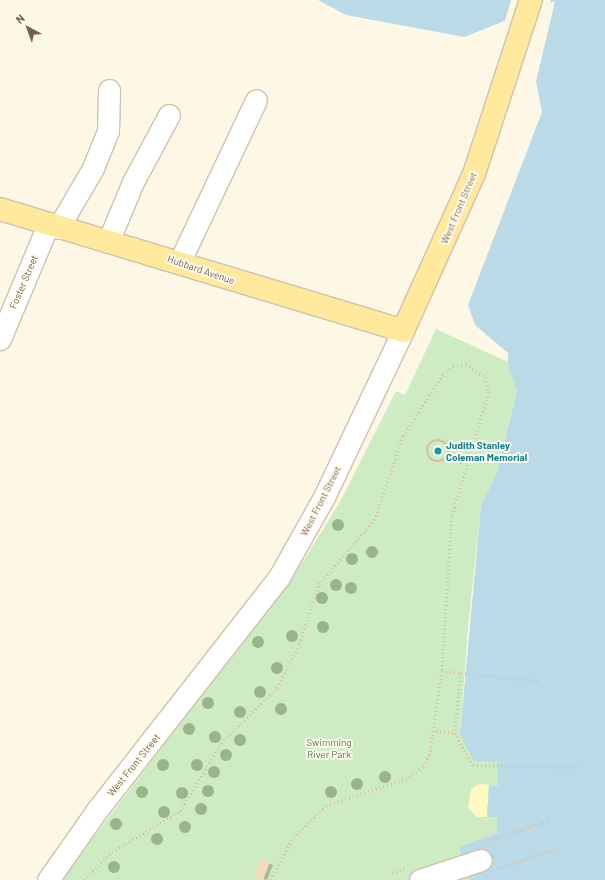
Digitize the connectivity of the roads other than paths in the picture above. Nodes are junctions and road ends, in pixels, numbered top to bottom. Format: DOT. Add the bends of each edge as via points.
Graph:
graph roads {
  1 [pos="531,0"];
  2 [pos="109,90"];
  3 [pos="256,100"];
  4 [pos="169,115"];
  5 [pos="0,209"];
  6 [pos="53,226"];
  7 [pos="108,242"];
  8 [pos="179,263"];
  9 [pos="403,332"];
  10 [pos="0,339"];
  11 [pos="484,858"];
  12 [pos="48,880"];
  13 [pos="420,880"];
  1 -- 9 [label="main road, West Front Street" via="509,74 474,174"];
  2 -- 6 [label="street, Foster Street" via="108,131 93,168"];
  3 -- 8 [label="street"];
  4 -- 7 [label="street" via="133,182"];
  5 -- 6 [label="main road, Hubbard Avenue"];
  6 -- 7 [label="main road, Hubbard Avenue"];
  6 -- 10 [label="street, Foster Street"];
  7 -- 8 [label="main road, Hubbard Avenue"];
  8 -- 9 [label="main road, Hubbard Avenue"];
  9 -- 12 [label="street, West Front Street" via="324,498 279,577 97,810"];
  11 -- 13 [label="street"];
}
